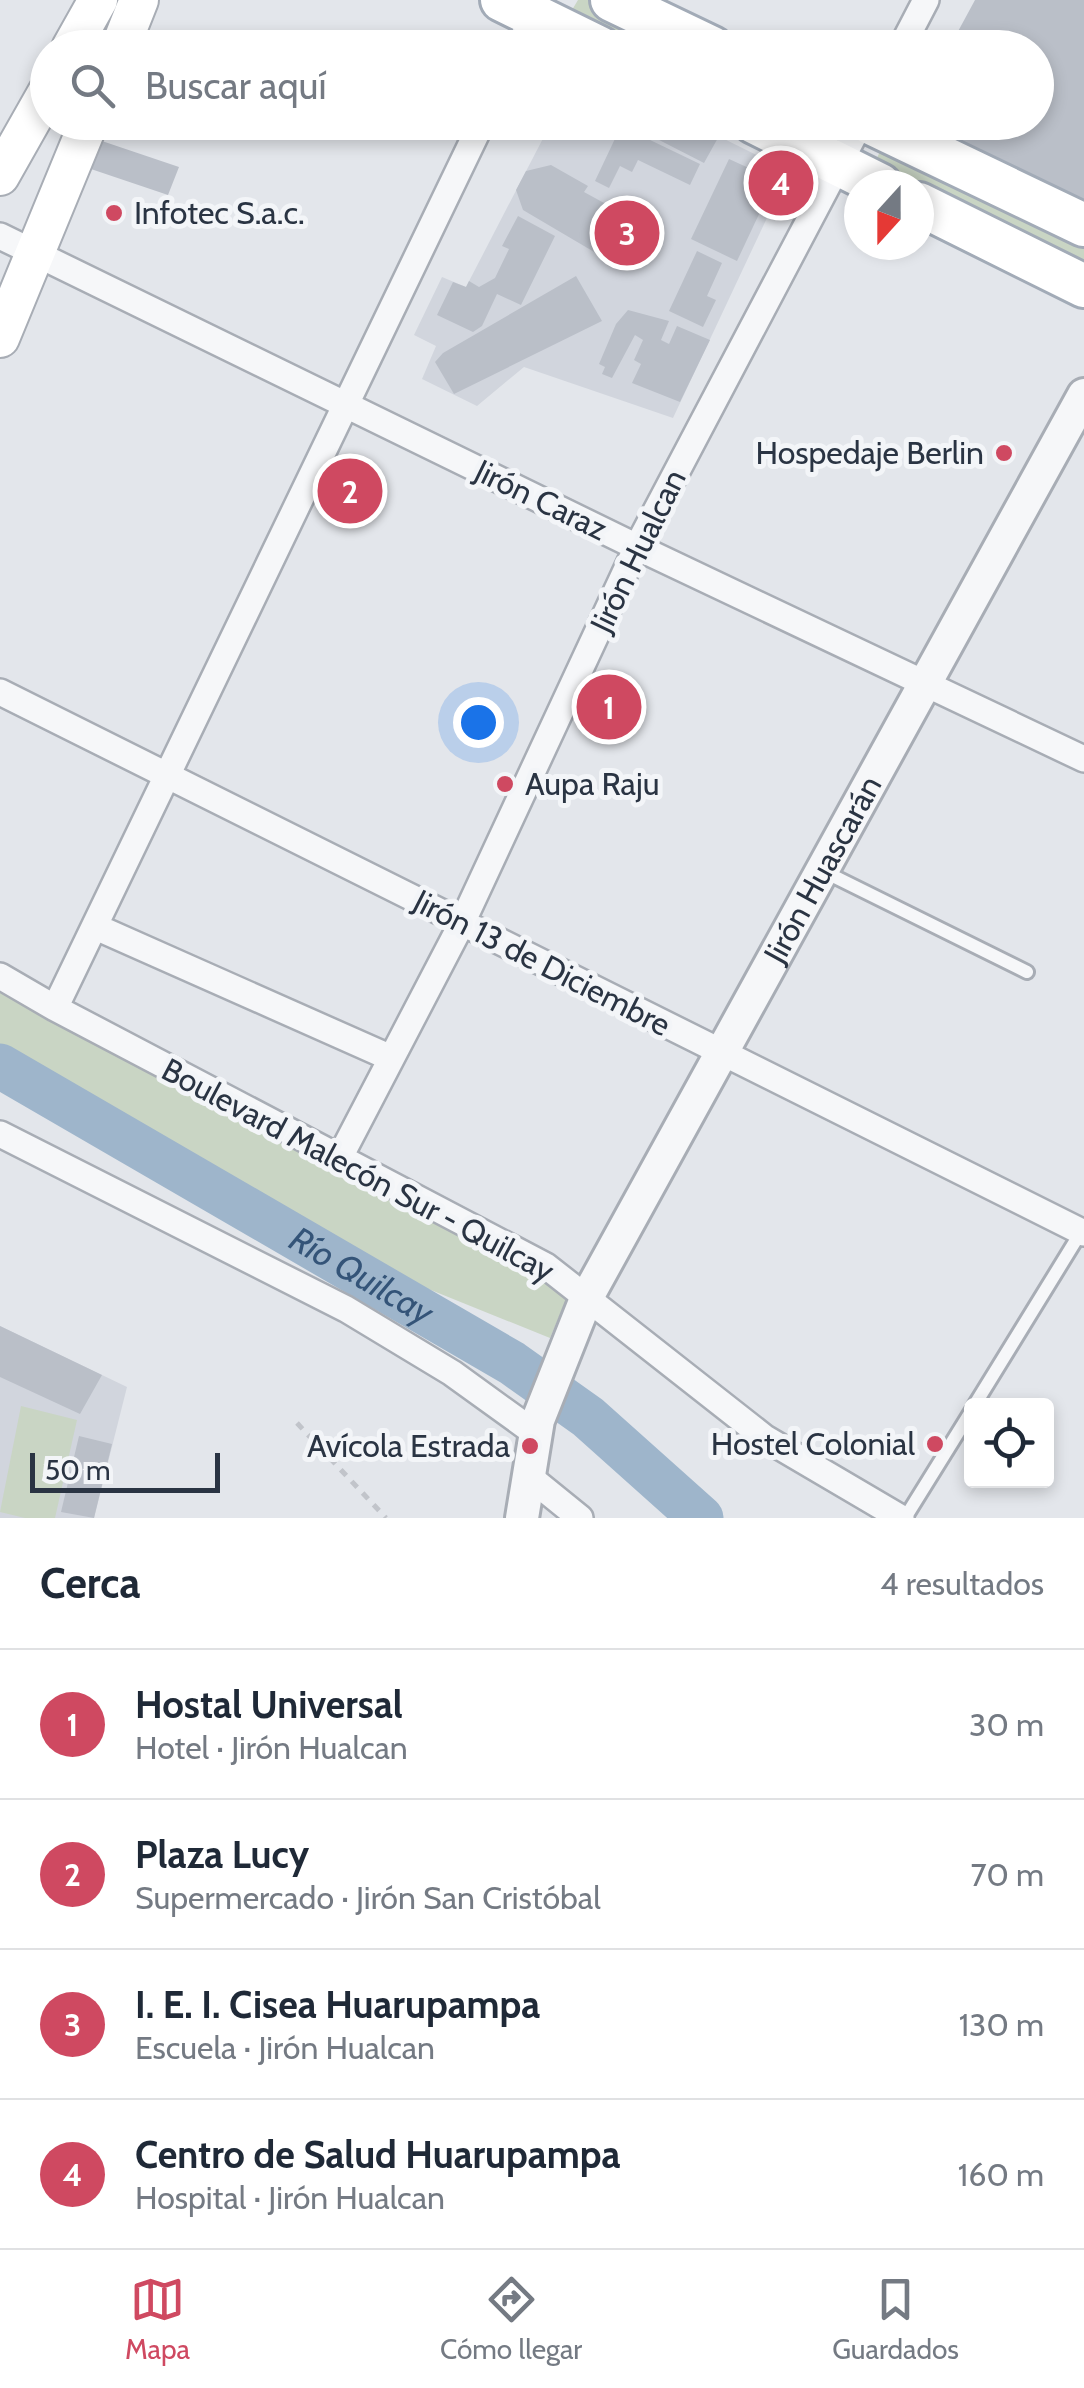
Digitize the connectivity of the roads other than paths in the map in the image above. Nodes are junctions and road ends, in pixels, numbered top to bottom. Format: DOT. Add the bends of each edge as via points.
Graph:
graph roads {
  1 [pos="98,0"];
  2 [pos="139,0"];
  3 [pos="612,0"];
  4 [pos="926,0"];
  5 [pos="524,16"];
  6 [pos="82,30"];
  7 [pos="127,30"];
  8 [pos="557,30"];
  9 [pos="685,30"];
  10 [pos="910,30"];
  11 [pos="30,123"];
  12 [pos="82,140"];
  13 [pos="473,140"];
  14 [pos="790,140"];
  15 [pos="850,140"];
  16 [pos="907,140"];
  17 [pos="837,164"];
  18 [pos="849,170"];
  19 [pos="0,176"];
  20 [pos="934,211"];
  21 [pos="1084,225"];
  22 [pos="0,236"];
  23 [pos="36,254"];
  24 [pos="1084,286"];
  25 [pos="0,338"];
  26 [pos="1084,395"];
  27 [pos="347,404"];
  28 [pos="637,548"];
  29 [pos="924,682"];
  30 [pos="0,692"];
  31 [pos="1084,759"];
  32 [pos="170,774"];
  33 [pos="822,870"];
  34 [pos="462,923"];
  35 [pos="96,926"];
  36 [pos="1027,972"];
  37 [pos="0,976"];
  38 [pos="55,1008"];
  39 [pos="722,1053"];
  40 [pos="391,1058"];
  41 [pos="0,1134"];
  42 [pos="340,1157"];
  43 [pos="1082,1233"];
  44 [pos="586,1299"];
  45 [pos="979,1398"];
  46 [pos="964,1422"];
  47 [pos="536,1426"];
  48 [pos="527,1475"];
  49 [pos="522,1518"];
  50 [pos="580,1518"];
  51 [pos="903,1518"];
  1 -- 6 [label="main road"];
  2 -- 7 [label="main road"];
  3 -- 9 [label="main road"];
  4 -- 10 [label="street"];
  5 -- 8 [label="main road"];
  11 -- 19 [label="main road"];
  12 -- 23 [label="main road"];
  13 -- 27 [label="street"];
  14 -- 17 [label="main road"];
  15 -- 17 [label="street, Jirón Hualcan"];
  16 -- 21 [label="main road"];
  17 -- 18 [label="main road"];
  17 -- 28 [label="street, Jirón Hualcan"];
  20 -- 24 [label="main road"];
  22 -- 23 [label="street, Jirón Caraz"];
  23 -- 25 [label="main road"];
  23 -- 27 [label="street, Jirón Caraz"];
  26 -- 29 [label="street, Jirón Huascarán"];
  27 -- 28 [label="street, Jirón Caraz"];
  27 -- 32 [label="street"];
  28 -- 29 [label="street, Jirón Caraz"];
  28 -- 34 [label="street, Jirón Hualcan"];
  29 -- 31 [label="street, Jirón Caraz"];
  29 -- 33 [label="street, Jirón Huascarán"];
  30 -- 32 [label="street, Jirón 13 de Diciembre"];
  32 -- 34 [label="street, Jirón 13 de Diciembre"];
  32 -- 35 [label="street"];
  33 -- 36 [label="lane"];
  33 -- 39 [label="street, Jirón Huascarán"];
  34 -- 39 [label="street, Jirón 13 de Diciembre"];
  34 -- 40 [label="street, Jirón Hualcan"];
  35 -- 38 [label="street"];
  35 -- 40 [label="street"];
  37 -- 38 [label="street, Boulevard Malecón Sur - Quilcay"];
  38 -- 42 [label="street, Boulevard Malecón Sur - Quilcay"];
  39 -- 43 [label="street, Jirón 13 de Diciembre"];
  39 -- 44 [label="street, Jirón Huascarán"];
  40 -- 42 [label="street, Jirón Hualcan"];
  41 -- 47 [label="street" via="346,1309"];
  42 -- 44 [label="street, Boulevard Malecón Sur - Quilcay" via="546,1266"];
  43 -- 45 [label="lane"];
  44 -- 47 [label="street, Jirón Huascarán"];
  44 -- 51 [label="street, Boulevard Malecón Sur - Quilcay" via="765,1438"];
  46 -- 51 [label="lane"];
  47 -- 48 [label="street, Jirón Huascarán"];
  48 -- 49 [label="street, Jirón Huascarán"];
  48 -- 50 [label="street"];
}
